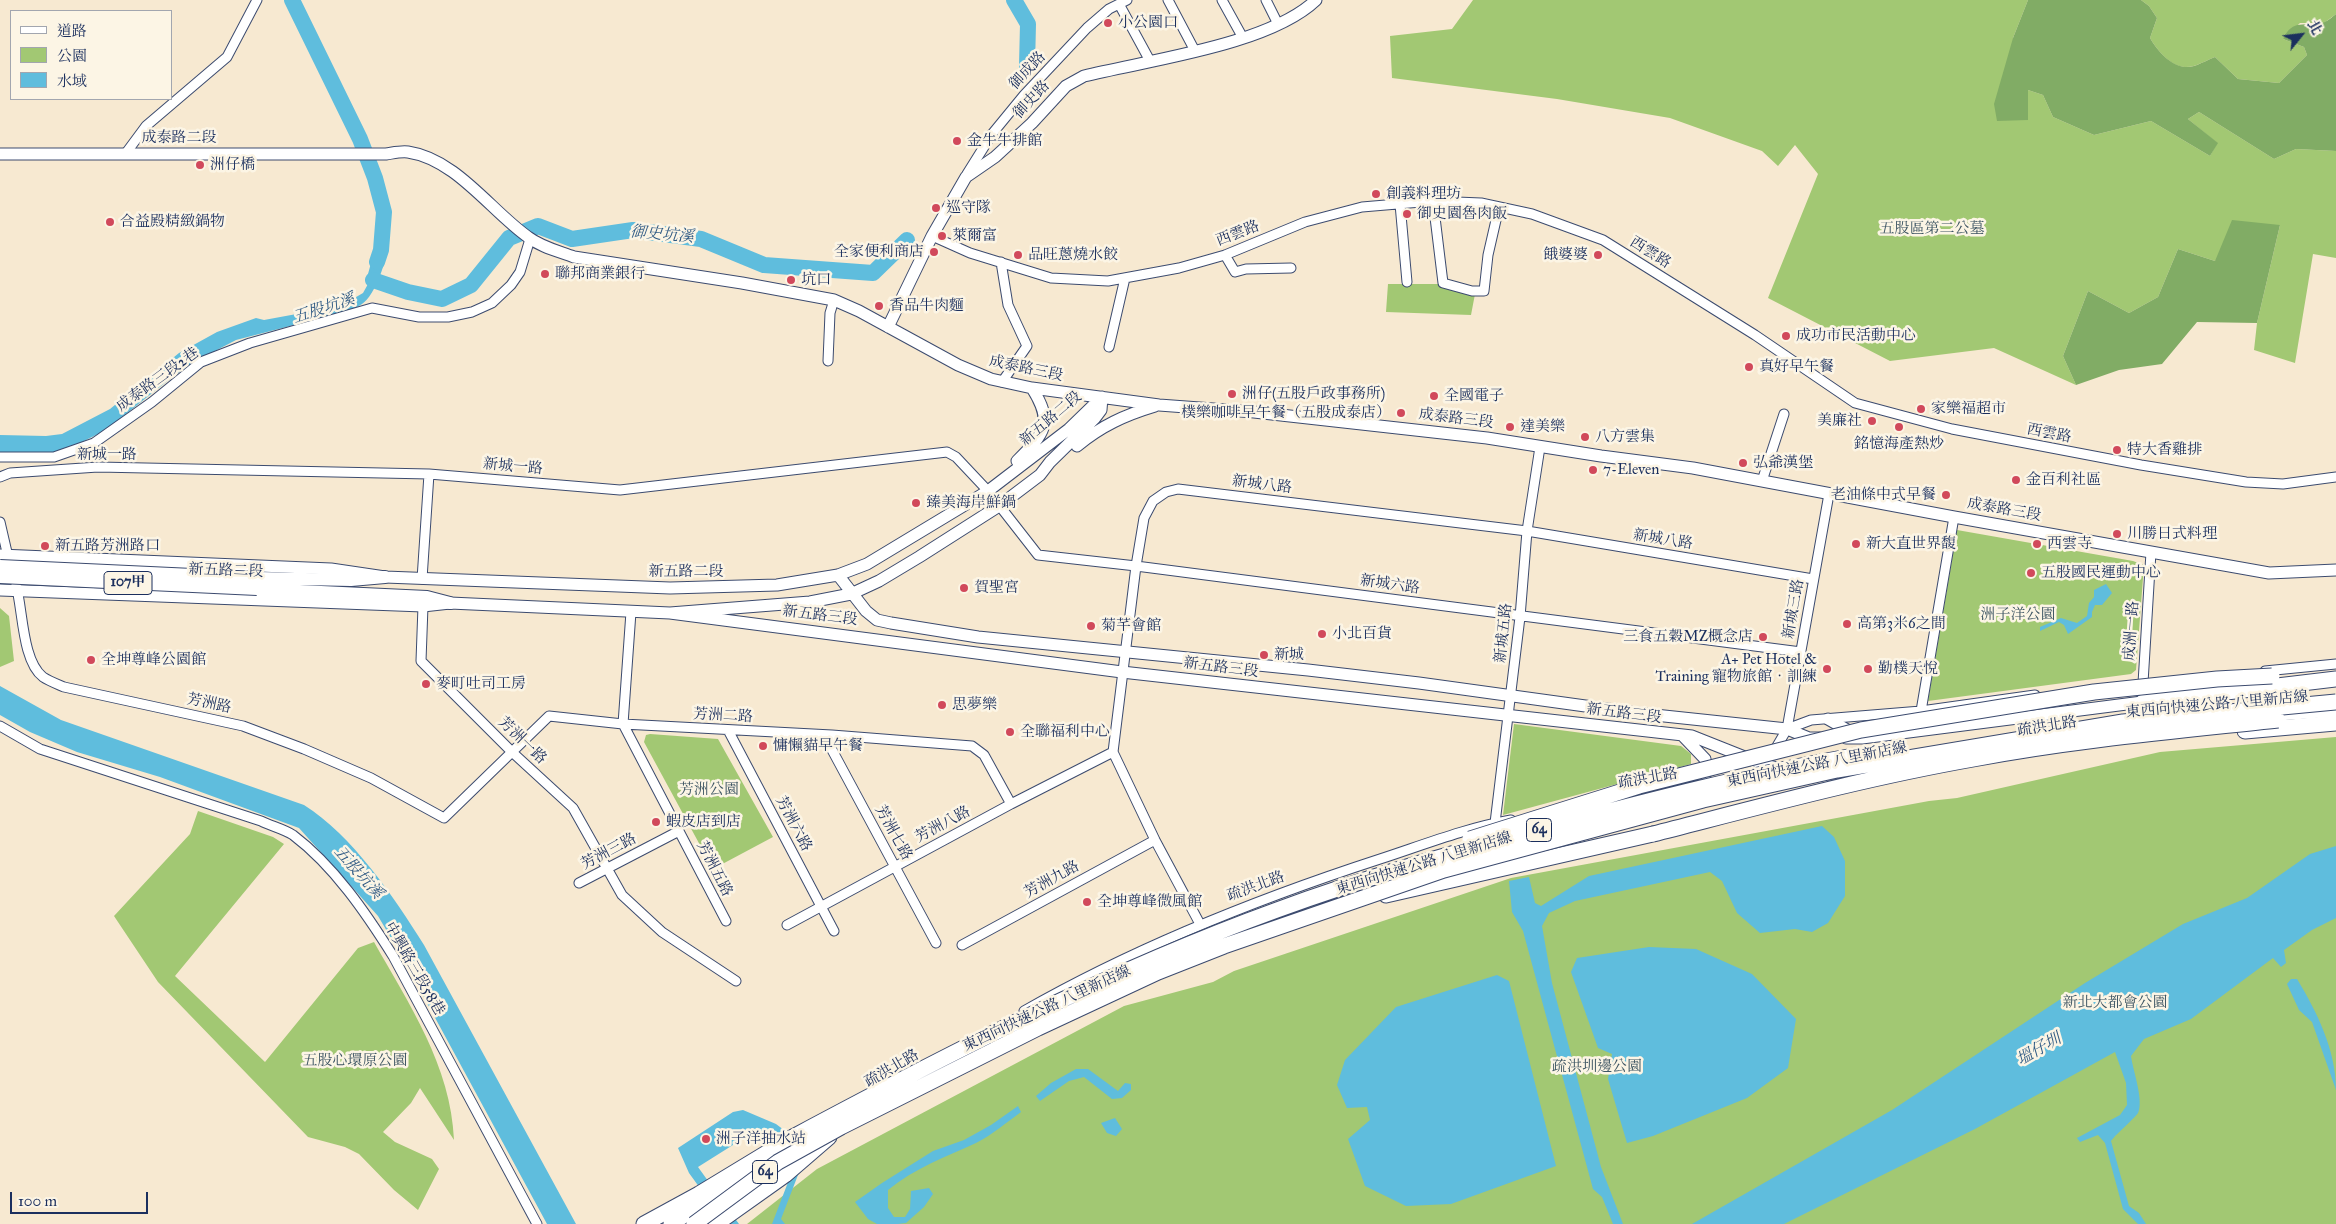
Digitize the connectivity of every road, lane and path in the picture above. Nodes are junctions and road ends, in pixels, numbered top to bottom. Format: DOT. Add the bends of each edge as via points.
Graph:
graph roads {
  1 [pos="256,0"];
  2 [pos="1168,0"];
  3 [pos="1222,0"];
  4 [pos="1266,0"];
  5 [pos="1316,0"];
  6 [pos="1123,2"];
  7 [pos="1278,24"];
  8 [pos="1243,38"];
  9 [pos="1195,51"];
  10 [pos="1150,61"];
  11 [pos="126,153"];
  12 [pos="0,154"];
  13 [pos="966,177"];
  14 [pos="1433,202"];
  15 [pos="1400,204"];
  16 [pos="1499,207"];
  17 [pos="510,223"];
  18 [pos="932,236"];
  19 [pos="530,239"];
  20 [pos="1225,255"];
  21 [pos="1001,262"];
  22 [pos="1291,268"];
  23 [pos="1125,278"];
  24 [pos="1407,282"];
  25 [pos="834,300"];
  26 [pos="888,327"];
  27 [pos="1109,346"];
  28 [pos="828,361"];
  29 [pos="1002,382"];
  30 [pos="1032,388"];
  31 [pos="1102,397"];
  32 [pos="1159,405"];
  33 [pos="1784,414"];
  34 [pos="1540,447"];
  35 [pos="0,457"];
  36 [pos="429,474"];
  37 [pos="1040,476"];
  38 [pos="0,477"];
  39 [pos="2336,477"];
  40 [pos="1762,481"];
  41 [pos="988,491"];
  42 [pos="1829,494"];
  43 [pos="999,506"];
  44 [pos="1954,517"];
  45 [pos="0,522"];
  46 [pos="1527,531"];
  47 [pos="2151,552"];
  48 [pos="2,558"];
  49 [pos="1136,566"];
  50 [pos="2336,570"];
  51 [pos="838,575"];
  52 [pos="0,577"];
  53 [pos="385,577"];
  54 [pos="422,579"];
  55 [pos="1813,579"];
  56 [pos="257,583"];
  57 [pos="0,590"];
  58 [pos="18,592"];
  59 [pos="851,594"];
  60 [pos="450,603"];
  61 [pos="423,606"];
  62 [pos="631,612"];
  63 [pos="670,613"];
  64 [pos="1520,617"];
  65 [pos="1126,652"];
  66 [pos="1800,652"];
  67 [pos="2336,664"];
  68 [pos="2336,670"];
  69 [pos="1122,672"];
  70 [pos="2336,679"];
  71 [pos="2143,682"];
  72 [pos="2336,686"];
  73 [pos="2336,694"];
  74 [pos="1510,696"];
  75 [pos="2143,702"];
  76 [pos="2336,702"];
  77 [pos="1920,711"];
  78 [pos="2336,711"];
  79 [pos="1508,715"];
  80 [pos="2336,716"];
  81 [pos="1828,719"];
  82 [pos="2336,723"];
  83 [pos="623,724"];
  84 [pos="0,726"];
  85 [pos="1787,729"];
  86 [pos="728,730"];
  87 [pos="2120,733"];
  88 [pos="832,735"];
  89 [pos="1683,736"];
  90 [pos="1862,738"];
  91 [pos="512,752"];
  92 [pos="1113,752"];
  93 [pos="1765,765"];
  94 [pos="1699,785"];
  95 [pos="1011,804"];
  96 [pos="444,818"];
  97 [pos="1495,823"];
  98 [pos="679,831"];
  99 [pos="1155,840"];
  100 [pos="895,866"];
  101 [pos="606,868"];
  102 [pos="1399,868"];
  103 [pos="579,883"];
  104 [pos="1362,899"];
  105 [pos="821,907"];
  106 [pos="726,921"];
  107 [pos="1200,924"];
  108 [pos="787,925"];
  109 [pos="834,931"];
  110 [pos="936,943"];
  111 [pos="962,945"];
  112 [pos="736,981"];
  113 [pos="841,1127"];
  114 [pos="793,1137"];
  115 [pos="728,1188"];
  116 [pos="695,1218"];
  117 [pos="537,1224"];
  118 [pos="644,1224"];
  119 [pos="671,1224"];
  120 [pos="680,1224"];
  121 [pos="705,1224"];
  122 [pos="715,1224"];
  1 -- 11 [label="street" via="227,57 146,126"];
  2 -- 9 [label="street"];
  3 -- 8 [label="street"];
  4 -- 7 [label="street"];
  5 -- 7 [label="main road, 御史路"];
  6 -- 10 [label="street"];
  6 -- 13 [label="street, 御成路" via="1109,9 1087,28 1024,95 992,134"];
  7 -- 8 [label="main road, 御史路"];
  8 -- 9 [label="main road, 御史路"];
  9 -- 10 [label="main road, 御史路"];
  10 -- 13 [label="main road, 御史路" via="1084,76 1066,86 995,158"];
  11 -- 12 [label="main road, 成泰路二段"];
  11 -- 17 [label="main road, 成泰路二段" via="408,152 432,160 459,177"];
  13 -- 18 [label="main road, 御史路"];
  14 -- 15 [label="street, 西雲路"];
  14 -- 16 [label="street, 西雲路" via="1481,203"];
  14 -- 16 [label="street" via="1443,283 1472,291 1484,291"];
  15 -- 20 [label="street, 西雲路" via="1362,207 1305,222"];
  15 -- 24 [label="street"];
  16 -- 39 [label="street, 西雲路" via="1532,214 1603,240 1756,335 1855,403 1952,429 2237,481 2283,484"];
  17 -- 19 [label="main road, 成泰路三段"];
  18 -- 21 [label="street, 西雲路" via="970,253"];
  18 -- 26 [label="main road, 御史路"];
  19 -- 25 [label="main road, 成泰路三段" via="574,257"];
  19 -- 35 [label="street, 成泰路三段2巷" via="520,272 511,286 492,303 472,312 448,317 419,317 372,308 250,343 202,362 94,442 54,458"];
  20 -- 22 [label="street" via="1235,272"];
  20 -- 23 [label="street, 西雲路"];
  21 -- 23 [label="street, 西雲路" via="1051,278 1108,281"];
  21 -- 29 [label="street" via="1008,305 1027,346"];
  23 -- 27 [label="street"];
  25 -- 26 [label="main road, 成泰路三段"];
  25 -- 28 [label="street" via="830,313"];
  26 -- 29 [label="main road, 成泰路三段" via="958,365"];
  29 -- 30 [label="main road, 成泰路三段"];
  30 -- 31 [label="main road, 成泰路三段"];
  30 -- 41 [label="main road" via="1046,416 1044,427 1027,451"];
  31 -- 32 [label="main road, 成泰路三段"];
  31 -- 37 [label="main road, 新五路二段 / 107甲" via="1101,410 1095,418"];
  31 -- 41 [label="main road, 新五路二段 / 107甲" via="1069,429"];
  32 -- 34 [label="main road, 成泰路三段" via="1376,424"];
  32 -- 37 [label="main road" via="1105,425"];
  33 -- 40 [label="street"];
  34 -- 40 [label="main road, 成泰路三段"];
  34 -- 46 [label="street, 新城五路"];
  36 -- 38 [label="street, 新城一路" via="98,467 10,473"];
  36 -- 41 [label="street, 新城一路" via="620,490 947,452 956,457"];
  36 -- 54 [label="street"];
  37 -- 43 [label="main road, 新五路二段 / 107甲"];
  40 -- 42 [label="main road, 成泰路三段"];
  41 -- 43 [label="street, 新城一路"];
  41 -- 51 [label="main road, 新五路二段 / 107甲" via="867,564"];
  42 -- 44 [label="main road, 成泰路三段"];
  42 -- 55 [label="street, 新城三路"];
  43 -- 49 [label="street, 新城六路" via="1038,555"];
  43 -- 59 [label="main road, 新五路二段 / 107甲" via="879,581"];
  44 -- 47 [label="main road, 成泰路三段"];
  44 -- 77 [label="street"];
  45 -- 48 [label="street"];
  46 -- 49 [label="street, 新城八路" via="1178,489 1153,501 1144,518"];
  46 -- 55 [label="street, 新城八路"];
  46 -- 64 [label="street, 新城五路"];
  47 -- 50 [label="main road, 成泰路三段" via="2269,573"];
  47 -- 71 [label="street, 成洲一路"];
  48 -- 53 [label="main road, 新五路二段 / 107甲" via="331,569"];
  48 -- 56 [label="main road, 新五路二段 / 107甲, bridge"];
  48 -- 58 [label="street, 芳洲路"];
  49 -- 64 [label="street, 新城六路"];
  49 -- 65 [label="street, 新城八路"];
  51 -- 54 [label="main road, 新五路二段 / 107甲" via="777,585 723,589"];
  51 -- 59 [label="main road, 新五路三段"];
  52 -- 56 [label="main road, 新五路二段 / 107甲, bridge"];
  53 -- 54 [label="main road, 新五路二段 / 107甲"];
  53 -- 56 [label="main road, 新五路二段 / 107甲"];
  55 -- 66 [label="street, 新城三路"];
  56 -- 60 [label="main road, 新五路二段 / 107甲" via="427,597"];
  57 -- 58 [label="main road, 新五路二段 / 107甲"];
  58 -- 61 [label="main road, 新五路二段 / 107甲"];
  58 -- 96 [label="street, 芳洲路" via="29,654 33,667 43,677 64,687 243,726 304,748 371,778"];
  59 -- 63 [label="main road, 新五路二段 / 107甲" via="810,602"];
  59 -- 65 [label="main road, 新五路三段" via="876,620 978,637"];
  60 -- 61 [label="main road, 新五路二段 / 107甲"];
  60 -- 62 [label="main road, 新五路二段 / 107甲"];
  61 -- 91 [label="street, 芳洲一路" via="421,661"];
  62 -- 63 [label="main road, 新五路二段 / 107甲"];
  62 -- 83 [label="street"];
  63 -- 69 [label="main road, 新五路三段"];
  64 -- 66 [label="street, 新城六路"];
  64 -- 74 [label="street, 新城五路"];
  65 -- 69 [label="street, 新城八路"];
  65 -- 74 [label="main road, 新五路三段" via="1317,671"];
  66 -- 85 [label="street, 新城三路"];
  67 -- 71 [label="street"];
  68 -- 102 [label="highway, bridge" via="2217,678 2094,692 1861,730 1639,786 1457,843"];
  69 -- 79 [label="main road, 新五路三段"];
  69 -- 92 [label="street, 新城八路"];
  70 -- 75 [label="highway"];
  71 -- 77 [label="street" via="1983,700"];
  72 -- 75 [label="main road, 疏洪北路"];
  73 -- 102 [label="highway, 東西向快速公路 八里新店線 / 64, bridge" via="2128,712 1782,769"];
  74 -- 79 [label="street, 新城五路"];
  74 -- 85 [label="main road, 新五路三段"];
  75 -- 90 [label="main road, 疏洪北路"];
  76 -- 104 [label="highway, 東西向快速公路 八里新店線 / 64, bridge" via="2123,722 1837,770 1702,800 1454,867"];
  77 -- 81 [label="street"];
  78 -- 87 [label="main road, 疏洪北路" via="2250,716"];
  79 -- 89 [label="main road, 新五路三段"];
  79 -- 97 [label="street, 新城五路"];
  80 -- 104 [label="highway, bridge" via="2109,738 1973,759 1840,786 1643,837"];
  81 -- 85 [label="street" via="1810,720"];
  81 -- 90 [label="main road"];
  82 -- 87 [label="highway" via="2158,739"];
  83 -- 86 [label="street, 芳洲二路"];
  83 -- 91 [label="street, 芳洲二路" via="549,716"];
  83 -- 98 [label="street, 芳洲五路"];
  84 -- 117 [label="street, 中興路三段58巷" via="40,749 292,834 333,874 370,920 393,956"];
  85 -- 90 [label="main road, 疏洪北路" via="1809,738"];
  85 -- 93 [label="street, 疏洪北路"];
  86 -- 88 [label="street, 芳洲二路"];
  86 -- 105 [label="street, 芳洲六路"];
  87 -- 93 [label="main road, 疏洪北路" via="1818,777"];
  88 -- 95 [label="street, 芳洲二路" via="972,746 984,755"];
  88 -- 100 [label="street, 芳洲七路" via="831,748"];
  89 -- 93 [label="main road, 新五路三段" via="1692,736"];
  89 -- 94 [label="main road" via="1705,759 1708,771"];
  91 -- 96 [label="street, 芳洲二路"];
  91 -- 101 [label="street, 芳洲一路" via="573,808"];
  92 -- 95 [label="street, 芳洲八路"];
  92 -- 99 [label="street"];
  93 -- 94 [label="street, 疏洪北路" via="1749,779"];
  94 -- 97 [label="street, 疏洪北路"];
  95 -- 100 [label="street, 芳洲八路"];
  97 -- 107 [label="street, 疏洪北路" via="1341,871"];
  98 -- 101 [label="street, 芳洲三路"];
  98 -- 106 [label="street, 芳洲五路"];
  99 -- 107 [label="street"];
  99 -- 111 [label="street, 芳洲九路"];
  100 -- 105 [label="street, 芳洲八路"];
  100 -- 110 [label="street, 芳洲七路"];
  101 -- 103 [label="street, 芳洲三路"];
  101 -- 112 [label="street, 芳洲一路" via="622,895 662,932"];
  102 -- 114 [label="highway, 東西向快速公路 八里新店線 / 64, bridge" via="1224,931 1016,1020"];
  104 -- 113 [label="highway, 東西向快速公路 八里新店線 / 64, bridge" via="1158,972"];
  105 -- 108 [label="street, 芳洲八路"];
  105 -- 109 [label="street, 芳洲六路"];
  107 -- 115 [label="street, 疏洪北路" via="1044,1000 827,1122"];
  113 -- 116 [label="highway, 東西向快速公路 八里新店線 / 64, bridge" via="778,1162"];
  113 -- 122 [label="highway, bridge" via="785,1174"];
  114 -- 118 [label="highway"];
  114 -- 119 [label="highway, 東西向快速公路 八里新店線 / 64"];
  115 -- 116 [label="street, 疏洪北路"];
  115 -- 122 [label="street"];
  116 -- 120 [label="street, 疏洪北路"];
  116 -- 121 [label="street"];
}
